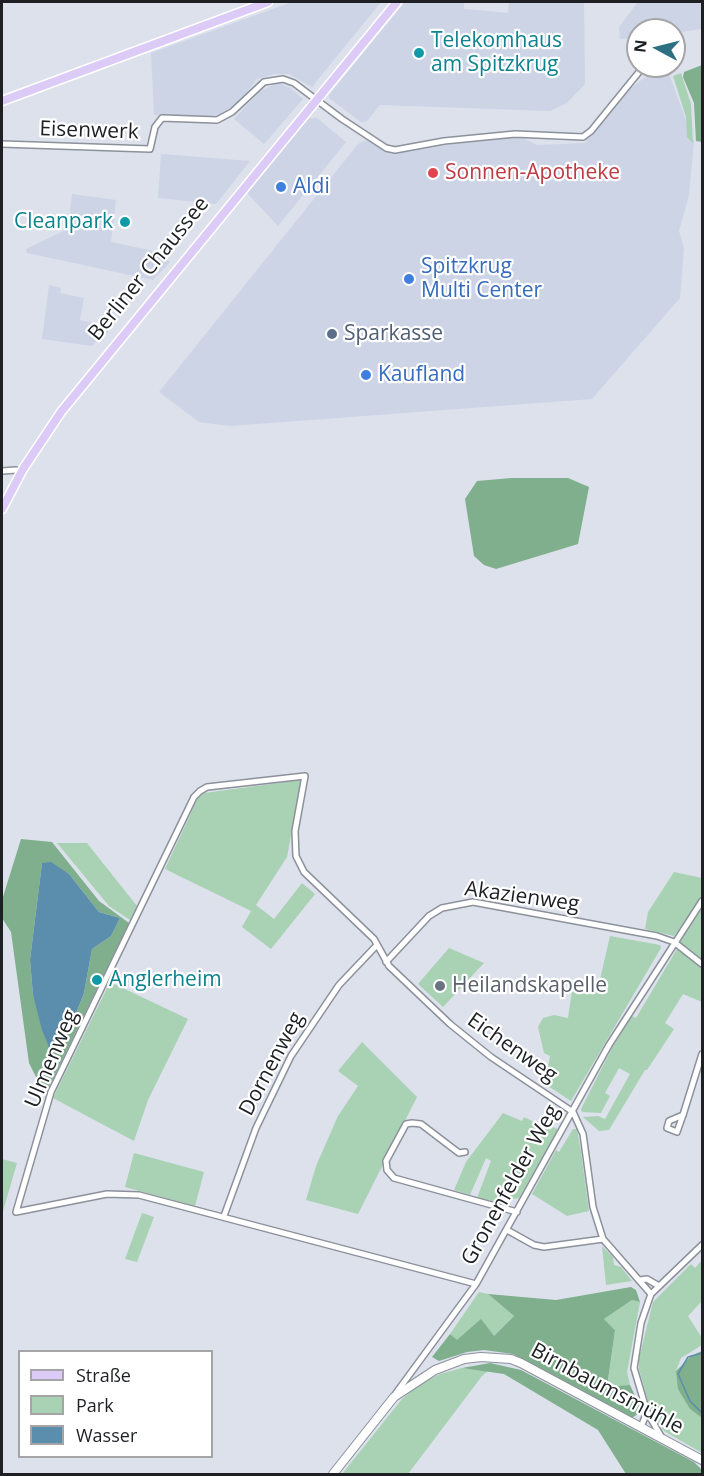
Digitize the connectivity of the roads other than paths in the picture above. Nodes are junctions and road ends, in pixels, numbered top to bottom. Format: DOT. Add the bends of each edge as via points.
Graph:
graph roads {
  1 [pos="268,2"];
  2 [pos="391,2"];
  3 [pos="397,2"];
  4 [pos="634,78"];
  5 [pos="314,99"];
  6 [pos="2,100"];
  7 [pos="2,144"];
  8 [pos="2,471"];
  9 [pos="20,471"];
  10 [pos="2,509"];
  11 [pos="306,776"];
  12 [pos="702,901"];
  13 [pos="674,942"];
  14 [pos="377,945"];
  15 [pos="386,962"];
  16 [pos="702,964"];
  17 [pos="702,1054"];
  18 [pos="573,1112"];
  19 [pos="683,1115"];
  20 [pos="465,1152"];
  21 [pos="517,1212"];
  22 [pos="224,1216"];
  23 [pos="507,1230"];
  24 [pos="603,1239"];
  25 [pos="702,1245"];
  26 [pos="640,1280"];
  27 [pos="476,1284"];
  28 [pos="659,1286"];
  29 [pos="651,1294"];
  30 [pos="394,1396"];
  31 [pos="647,1412"];
  32 [pos="641,1427"];
  33 [pos="663,1439"];
  34 [pos="702,1460"];
  35 [pos="333,1474"];
  1 -- 6 [label="main road"];
  2 -- 5 [label="main road, Berliner Chaussee"];
  3 -- 5 [label="main road, Berliner Chaussee"];
  4 -- 5 [label="street" via="591,131 582,136 515,134 396,150 386,148"];
  5 -- 7 [label="street, Eisenwerk" via="294,83 271,80 217,120 162,118 155,127 150,149 143,151"];
  5 -- 9 [label="main road, Berliner Chaussee" via="88,378"];
  8 -- 9 [label="street"];
  9 -- 10 [label="main road, Berliner Chaussee"];
  11 -- 14 [label="street, Eichenweg" via="295,831 296,856 316,887"];
  11 -- 22 [label="street, Ulmenweg" via="207,788 194,797 51,1092 16,1212 124,1194"];
  12 -- 13 [label="street, Gronenfelder Weg"];
  13 -- 15 [label="street, Akazienweg" via="473,902 457,903 429,916"];
  13 -- 16 [label="street"];
  13 -- 18 [label="street, Gronenfelder Weg" via="609,1045"];
  14 -- 15 [label="street, Eichenweg"];
  14 -- 22 [label="street, Dornenweg" via="339,985 291,1056 256,1128"];
  15 -- 18 [label="street, Eichenweg" via="450,1024 491,1057"];
  17 -- 19 [label="street"];
  18 -- 21 [label="street, Gronenfelder Weg"];
  18 -- 24 [label="street" via="584,1134 593,1207"];
  20 -- 21 [label="street" via="459,1153 421,1124 406,1124 386,1161 387,1170 394,1178"];
  21 -- 23 [label="street, Gronenfelder Weg"];
  22 -- 27 [label="street, Ulmenweg"];
  23 -- 24 [label="street" via="544,1247"];
  23 -- 27 [label="street, Gronenfelder Weg"];
  24 -- 26 [label="street"];
  25 -- 28 [label="street"];
  26 -- 28 [label="street" via="647,1279"];
  26 -- 29 [label="street"];
  27 -- 30 [label="street, Gronenfelder Weg"];
  28 -- 29 [label="street"];
  29 -- 31 [label="street" via="641,1323 634,1368"];
  30 -- 32 [label="main road, Birnbaumsmühle" via="421,1378 464,1359 511,1359"];
  30 -- 35 [label="main road, Gronenfelder Weg"];
  31 -- 32 [label="street"];
  31 -- 33 [label="street"];
  32 -- 33 [label="main road, Birnbaumsmühle"];
  33 -- 34 [label="main road, Birnbaumsmühle"];
}
